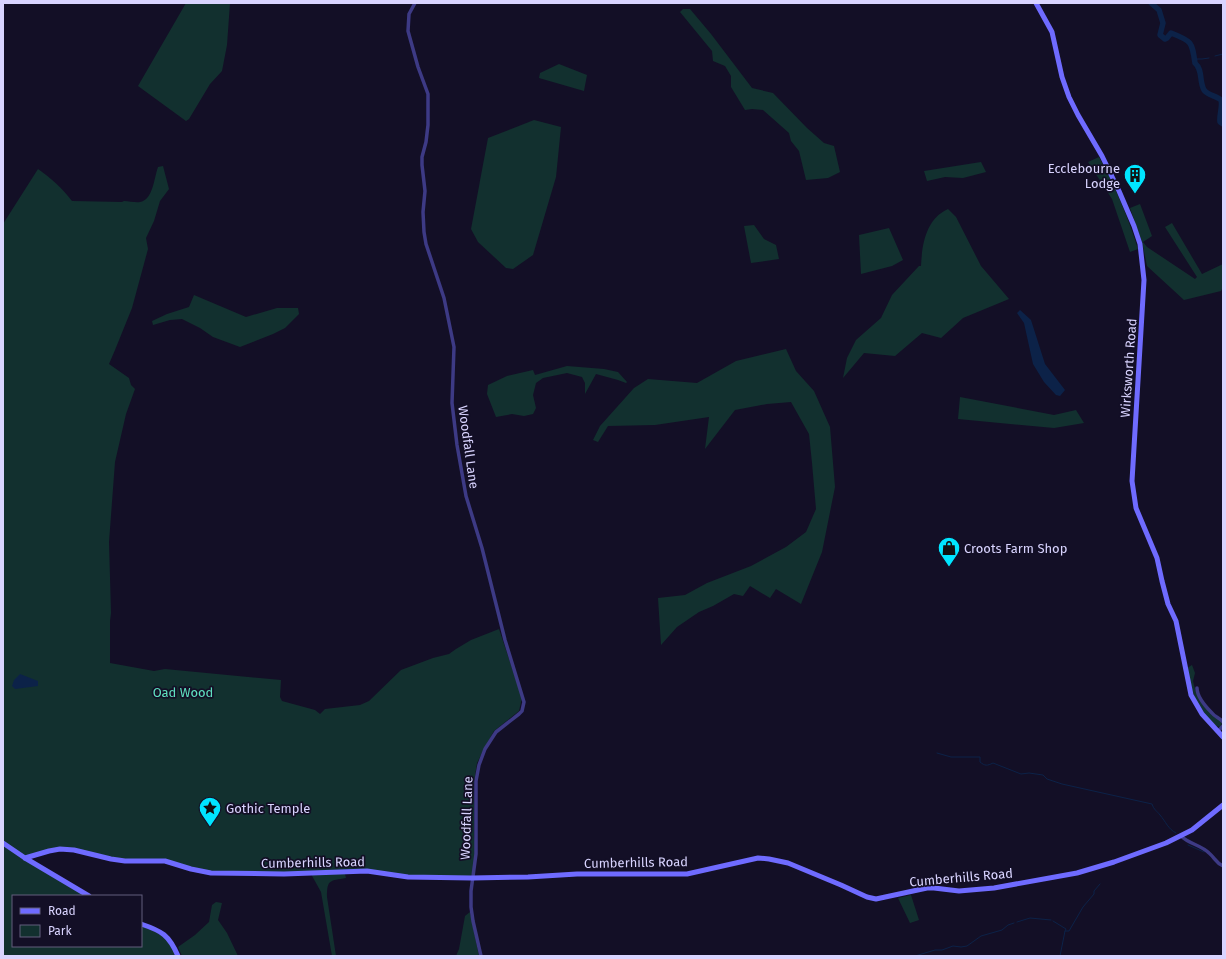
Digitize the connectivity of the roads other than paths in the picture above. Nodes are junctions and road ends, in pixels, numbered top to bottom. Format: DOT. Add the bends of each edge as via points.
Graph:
graph roads {
  1 [pos="415,3"];
  2 [pos="1036,3"];
  3 [pos="1197,688"];
  4 [pos="1223,722"];
  5 [pos="1223,726"];
  6 [pos="1218,731"];
  7 [pos="1223,737"];
  8 [pos="1223,806"];
  9 [pos="1181,836"];
  10 [pos="3,843"];
  11 [pos="25,858"];
  12 [pos="1223,866"];
  13 [pos="472,878"];
  14 [pos="87,895"];
  15 [pos="142,924"];
  16 [pos="178,956"];
  17 [pos="481,956"];
  1 -- 13 [label="street, Woodfall Lane" via="409,14 408,31 428,94 428,124 422,157 425,191 424,232 444,298 454,347 452,403 457,445 466,496 524,702 520,714 496,732 479,765 476,781 476,854"];
  2 -- 6 [label="street, Wirksworth Road" via="1052,32 1069,97 1119,191 1140,244 1144,280 1132,481 1136,508 1157,558 1168,604 1176,621 1190,695 1202,714"];
  3 -- 4 [label="street" via="1197,693 1204,703"];
  5 -- 6 [label="street"];
  6 -- 7 [label="street, Wirksworth Road"];
  8 -- 9 [label="street, Cumberhills Road"];
  9 -- 12 [label="street" via="1203,848"];
  9 -- 13 [label="street, Cumberhills Road" via="1144,851 1077,872 994,888 959,891 926,888 876,899 788,863 758,858 687,874 577,874 528,878"];
  10 -- 11 [label="street"];
  11 -- 13 [label="street, Cumberhills Road" via="49,851 74,850 125,861 166,861 211,873 366,872 408,877"];
  11 -- 14 [label="street"];
  13 -- 17 [label="street, Woodfall Lane" via="471,907"];
  15 -- 16 [label="street" via="163,933"];
}
